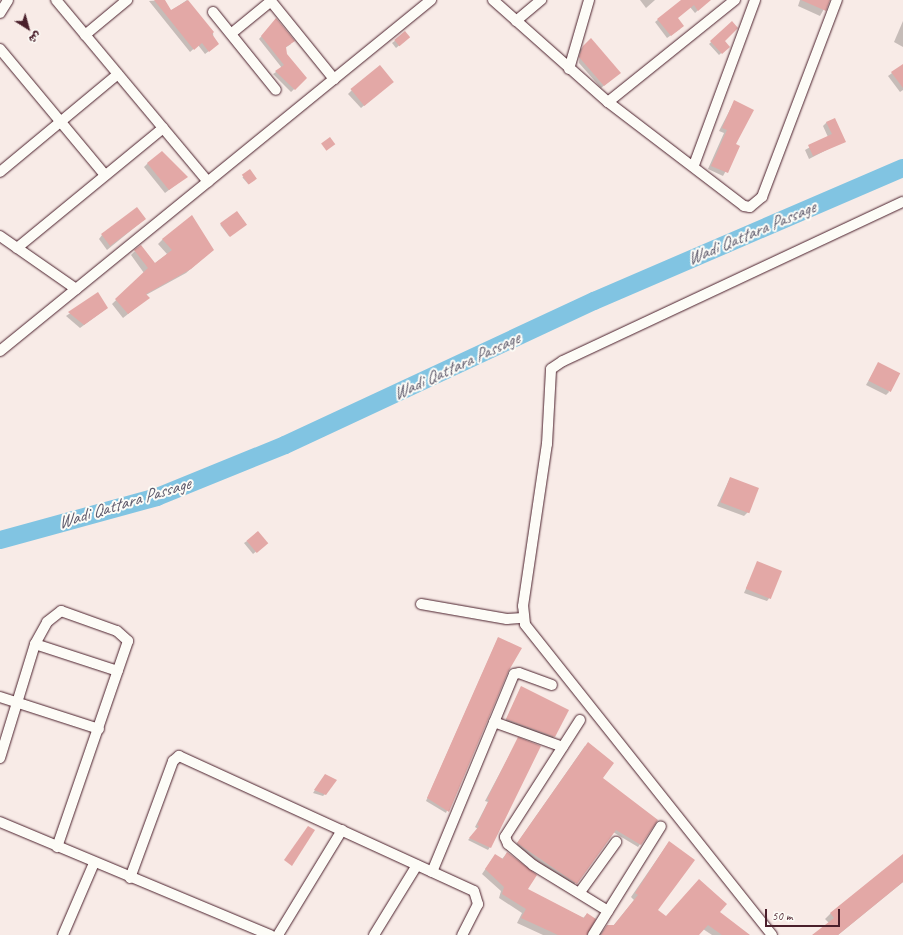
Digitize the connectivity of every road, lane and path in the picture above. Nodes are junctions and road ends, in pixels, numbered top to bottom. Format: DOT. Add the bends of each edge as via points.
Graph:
graph roads {
  1 [pos="8,0"];
  2 [pos="56,0"];
  3 [pos="127,0"];
  4 [pos="431,0"];
  5 [pos="493,0"];
  6 [pos="541,0"];
  7 [pos="589,0"];
  8 [pos="755,0"];
  9 [pos="837,0"];
  10 [pos="271,1"];
  11 [pos="733,1"];
  12 [pos="213,12"];
  13 [pos="0,13"];
  14 [pos="516,20"];
  15 [pos="232,33"];
  16 [pos="85,35"];
  17 [pos="0,49"];
  18 [pos="569,69"];
  19 [pos="118,74"];
  20 [pos="334,79"];
  21 [pos="276,90"];
  22 [pos="608,102"];
  23 [pos="60,122"];
  24 [pos="163,128"];
  25 [pos="694,165"];
  26 [pos="0,172"];
  27 [pos="105,175"];
  28 [pos="208,182"];
  29 [pos="903,202"];
  30 [pos="0,236"];
  31 [pos="17,248"];
  32 [pos="76,289"];
  33 [pos="0,351"];
  34 [pos="421,604"];
  35 [pos="523,618"];
  36 [pos="35,644"];
  37 [pos="118,671"];
  38 [pos="552,685"];
  39 [pos="0,697"];
  40 [pos="18,702"];
  41 [pos="580,720"];
  42 [pos="494,722"];
  43 [pos="99,729"];
  44 [pos="563,747"];
  45 [pos="0,758"];
  46 [pos="0,822"];
  47 [pos="661,826"];
  48 [pos="342,830"];
  49 [pos="616,842"];
  50 [pos="57,847"];
  51 [pos="94,863"];
  52 [pos="417,865"];
  53 [pos="432,872"];
  54 [pos="130,878"];
  55 [pos="580,892"];
  56 [pos="608,911"];
  57 [pos="466,934"];
  58 [pos="62,935"];
  59 [pos="270,935"];
  60 [pos="278,935"];
  61 [pos="374,935"];
  62 [pos="593,935"];
  63 [pos="772,935"];
  1 -- 13 [label="street"];
  2 -- 16 [label="street"];
  3 -- 16 [label="street"];
  4 -- 20 [label="street"];
  5 -- 14 [label="street"];
  6 -- 14 [label="street"];
  7 -- 18 [label="street"];
  8 -- 25 [label="street"];
  9 -- 25 [label="street" via="759,202 744,206"];
  10 -- 15 [label="street"];
  10 -- 20 [label="street"];
  11 -- 22 [label="street"];
  12 -- 15 [label="street"];
  14 -- 18 [label="street"];
  15 -- 21 [label="street"];
  16 -- 19 [label="street"];
  17 -- 23 [label="street"];
  18 -- 22 [label="street"];
  19 -- 23 [label="street"];
  19 -- 24 [label="street"];
  20 -- 28 [label="street"];
  22 -- 25 [label="street"];
  23 -- 26 [label="street"];
  23 -- 27 [label="street"];
  24 -- 27 [label="street"];
  24 -- 28 [label="street"];
  27 -- 31 [label="street"];
  28 -- 32 [label="street"];
  29 -- 35 [label="street" via="563,361 551,369 547,444"];
  30 -- 31 [label="street"];
  31 -- 32 [label="street"];
  32 -- 33 [label="street"];
  34 -- 35 [label="street" via="507,619"];
  35 -- 63 [label="street" via="586,705"];
  36 -- 37 [label="street"];
  36 -- 37 [label="street" via="47,622 61,611 118,631 128,641"];
  36 -- 40 [label="street"];
  37 -- 43 [label="street"];
  38 -- 42 [label="street" via="519,673 514,674"];
  39 -- 40 [label="street"];
  40 -- 43 [label="street"];
  40 -- 45 [label="street"];
  41 -- 44 [label="street"];
  42 -- 44 [label="street"];
  42 -- 53 [label="street"];
  43 -- 50 [label="street"];
  44 -- 55 [label="street" via="505,837 508,844 533,865"];
  46 -- 50 [label="street"];
  47 -- 56 [label="street"];
  48 -- 52 [label="street"];
  48 -- 54 [label="street" via="179,756 173,761"];
  48 -- 60 [label="street"];
  49 -- 55 [label="street"];
  50 -- 51 [label="street"];
  51 -- 54 [label="street"];
  51 -- 58 [label="street"];
  52 -- 53 [label="street"];
  52 -- 61 [label="street"];
  53 -- 57 [label="street" via="474,891 478,904"];
  54 -- 59 [label="street"];
  55 -- 56 [label="street"];
  56 -- 62 [label="street"];
}
